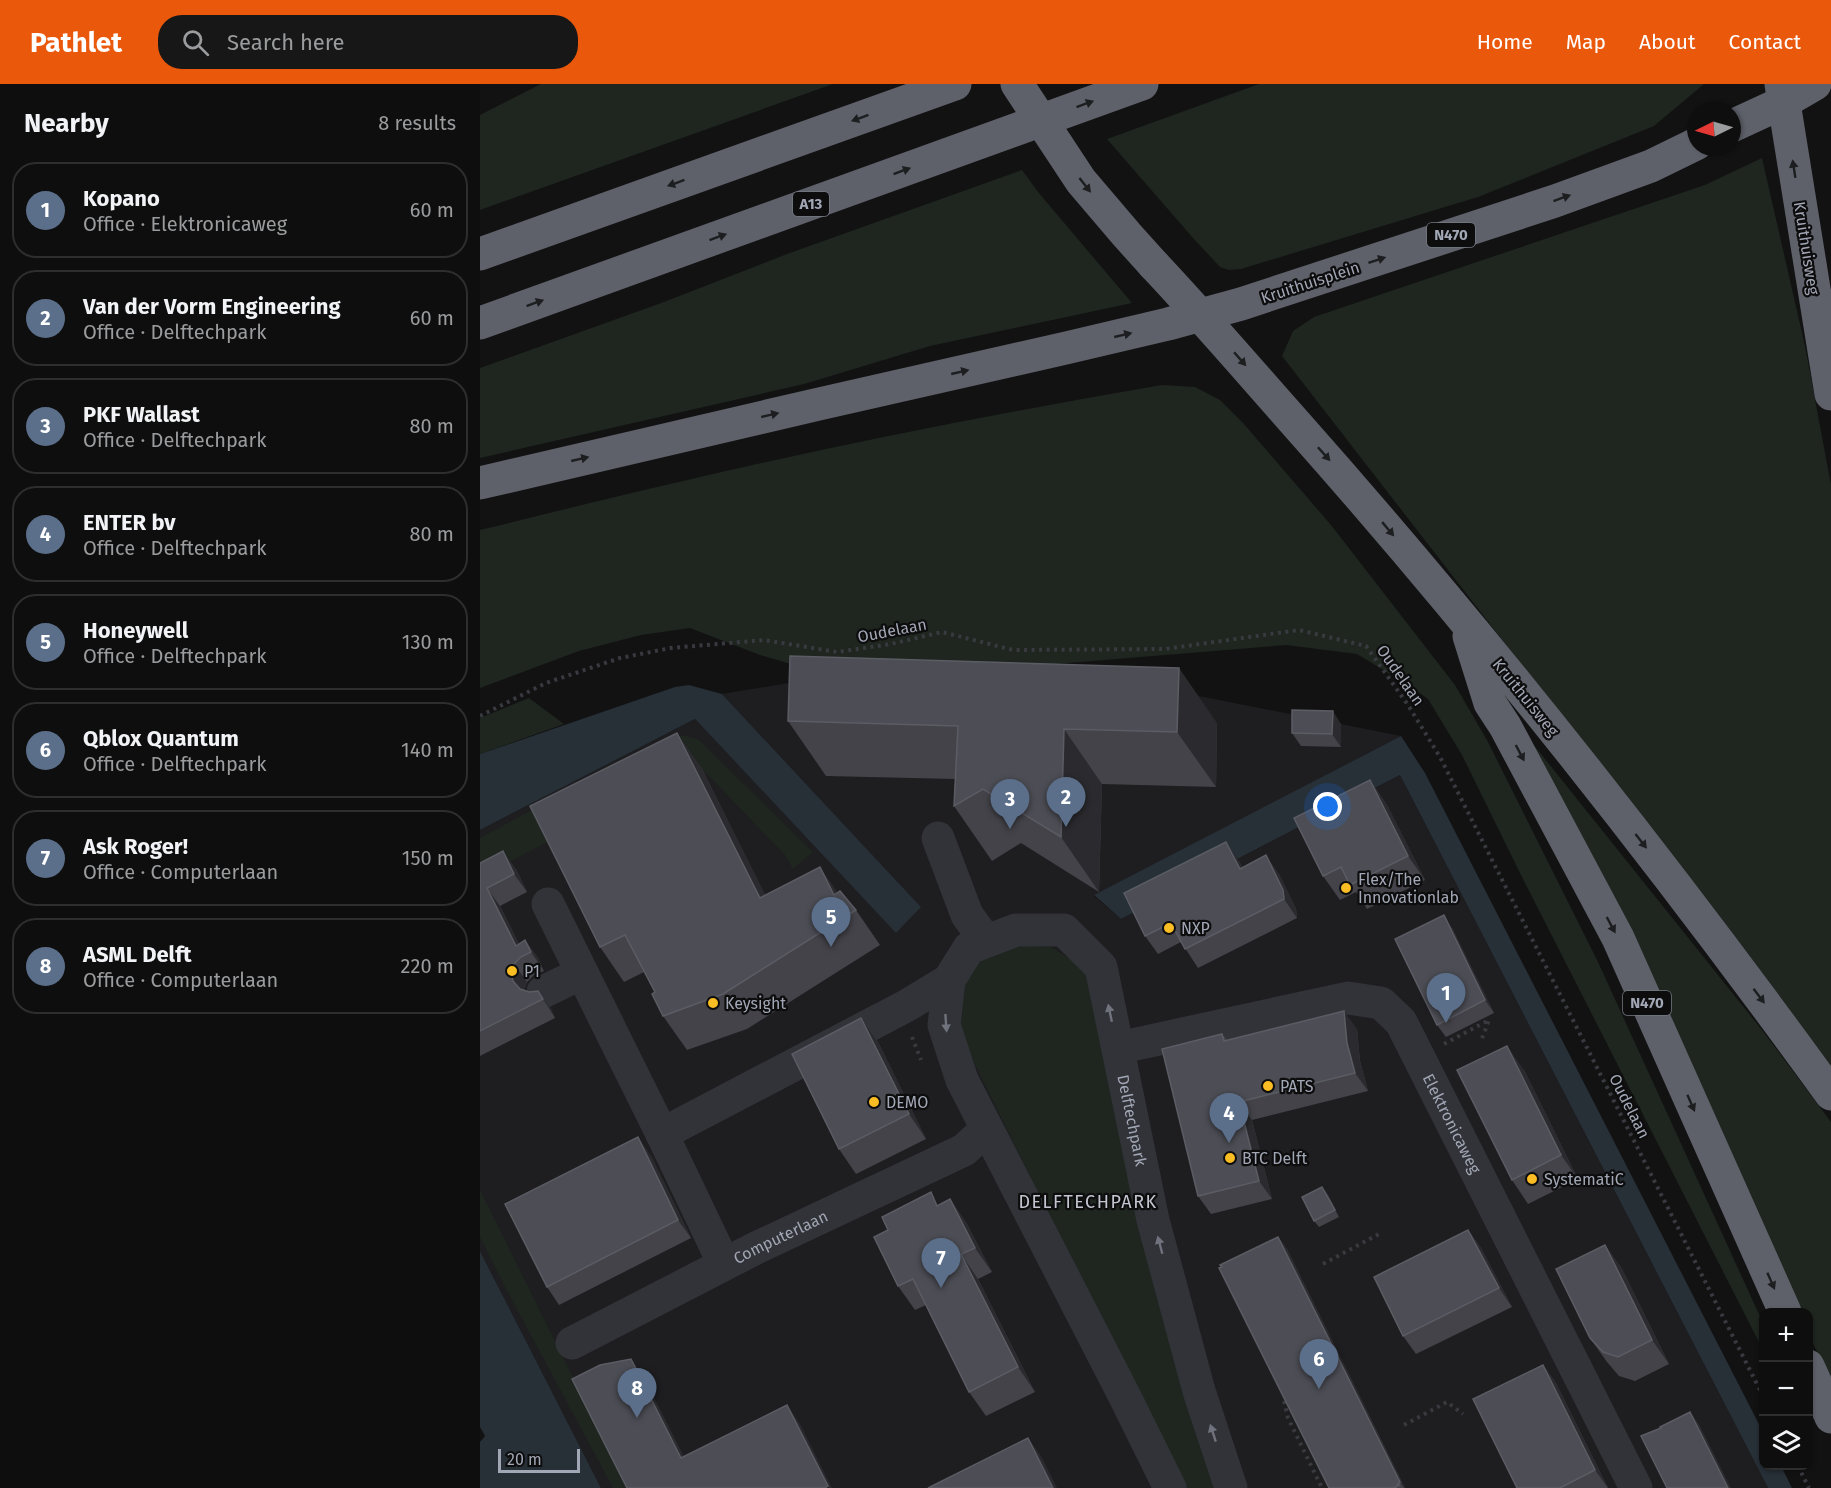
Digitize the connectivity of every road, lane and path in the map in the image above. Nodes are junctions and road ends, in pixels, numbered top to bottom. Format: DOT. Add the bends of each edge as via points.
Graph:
graph roads {
  1 [pos="955,84"];
  2 [pos="1017,84"];
  3 [pos="1142,84"];
  4 [pos="1815,84"];
  5 [pos="1782,93"];
  6 [pos="1741,120"];
  7 [pos="1687,148"];
  8 [pos="1831,247"];
  9 [pos="480,254"];
  10 [pos="1201,315"];
  11 [pos="480,323"];
  12 [pos="1819,324"];
  13 [pos="1831,394"];
  14 [pos="480,483"];
  15 [pos="1464,620"];
  16 [pos="480,716"];
  17 [pos="938,838"];
  18 [pos="548,904"];
  19 [pos="986,942"];
  20 [pos="585,980"];
  21 [pos="949,980"];
  22 [pos="546,999"];
  23 [pos="906,1006"];
  24 [pos="1481,1041"];
  25 [pos="1449,1042"];
  26 [pos="1118,1048"];
  27 [pos="923,1065"];
  28 [pos="1831,1094"];
  29 [pos="987,1129"];
  30 [pos="662,1134"];
  31 [pos="1379,1234"];
  32 [pos="724,1264"];
  33 [pos="1323,1264"];
  34 [pos="1783,1308"];
  35 [pos="572,1343"];
  36 [pos="1813,1375"];
  37 [pos="1759,1388"];
  38 [pos="1284,1401"];
  39 [pos="1463,1414"];
  40 [pos="1831,1417"];
  41 [pos="1404,1425"];
  42 [pos="1800,1470"];
  43 [pos="1170,1488"];
  44 [pos="1231,1488"];
  45 [pos="1322,1488"];
  46 [pos="1636,1488"];
  47 [pos="1809,1488"];
  1 -- 9 [label="highway, one-way"];
  2 -- 10 [label="highway, N470, one-way, bridge" via="1081,181"];
  11 -- 3 [label="highway, A13, one-way"];
  4 -- 5 [label="highway"];
  5 -- 6 [label="highway"];
  12 -- 5 [label="highway, Kruithuisweg, one-way"];
  10 -- 7 [label="highway, Kruithuisplein / N470, one-way" via="1555,201 1651,166"];
  8 -- 12 [label="highway"];
  14 -- 10 [label="highway, Kruithuisplein, one-way"];
  10 -- 15 [label="highway, Kruithuisweg / N470, one-way"];
  12 -- 13 [label="highway, Kruithuisweg"];
  15 -- 28 [label="highway, Kruithuisweg / N470, one-way" via="1605,794"];
  15 -- 34 [label="highway, N470, one-way" via="1490,703 1617,938"];
  16 -- 37 [label="path, Oudelaan" via="546,683 620,658 670,648 764,640 837,652 942,632 1013,650 1166,649 1299,630 1366,646 1440,756"];
  17 -- 19 [label="street" via="967,915"];
  18 -- 20 [label="street"];
  19 -- 21 [label="street, Delftechpark" via="969,948"];
  26 -- 19 [label="street, Delftechpark, one-way" via="1101,967 1064,930 1016,930"];
  20 -- 22 [label="street"];
  20 -- 30 [label="street"];
  21 -- 23 [label="street, Delftechpark"];
  21 -- 29 [label="street, Delftechpark, one-way" via="944,1025 962,1080"];
  23 -- 27 [label="path" via="913,1043"];
  23 -- 30 [label="street, Delftechpark"];
  24 -- 25 [label="path" via="1489,1020"];
  44 -- 26 [label="street, Delftechpark, one-way" via="1199,1391 1153,1220"];
  26 -- 46 [label="street, Elektronicaweg" via="1348,998 1381,1003 1401,1022"];
  29 -- 32 [label="street, Computerlaan" via="964,1150"];
  29 -- 43 [label="street, Delftechpark"];
  30 -- 32 [label="street"];
  31 -- 33 [label="path"];
  32 -- 35 [label="street, Computerlaan"];
  36 -- 40 [label="highway"];
  38 -- 45 [label="path" via="1288,1418"];
  39 -- 41 [label="path" via="1447,1402"];
  42 -- 47 [label="path"];
}
